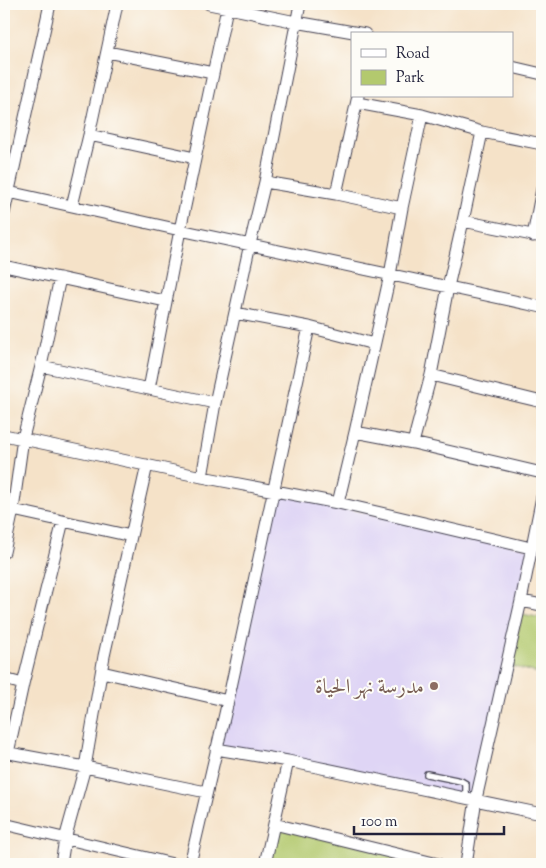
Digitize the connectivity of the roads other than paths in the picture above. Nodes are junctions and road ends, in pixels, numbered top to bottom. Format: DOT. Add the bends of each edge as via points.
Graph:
graph roads {
  1 [pos="50,4"];
  2 [pos="117,4"];
  3 [pos="210,4"];
  4 [pos="300,4"];
  5 [pos="227,8"];
  6 [pos="296,22"];
  7 [pos="354,32"];
  8 [pos="107,52"];
  9 [pos="514,67"];
  10 [pos="213,73"];
  11 [pos="542,74"];
  12 [pos="358,100"];
  13 [pos="422,115"];
  14 [pos="482,132"];
  15 [pos="89,135"];
  16 [pos="542,144"];
  17 [pos="195,158"];
  18 [pos="265,182"];
  19 [pos="542,190"];
  20 [pos="6,191"];
  21 [pos="336,194"];
  22 [pos="72,206"];
  23 [pos="402,208"];
  24 [pos="4,213"];
  25 [pos="464,221"];
  26 [pos="180,230"];
  27 [pos="538,237"];
  28 [pos="250,244"];
  29 [pos="4,266"];
  30 [pos="390,275"];
  31 [pos="60,278"];
  32 [pos="448,287"];
  33 [pos="165,301"];
  34 [pos="542,307"];
  35 [pos="235,313"];
  36 [pos="309,327"];
  37 [pos="374,344"];
  38 [pos="41,366"];
  39 [pos="431,375"];
  40 [pos="148,389"];
  41 [pos="542,402"];
  42 [pos="215,403"];
  43 [pos="355,432"];
  44 [pos="4,435"];
  45 [pos="23,438"];
  46 [pos="413,444"];
  47 [pos="147,465"];
  48 [pos="542,473"];
  49 [pos="202,477"];
  50 [pos="274,491"];
  51 [pos="542,497"];
  52 [pos="338,503"];
  53 [pos="13,510"];
  54 [pos="63,521"];
  55 [pos="131,536"];
  56 [pos="531,548"];
  57 [pos="4,552"];
  58 [pos="521,601"];
  59 [pos="542,605"];
  60 [pos="102,672"];
  61 [pos="4,679"];
  62 [pos="23,684"];
  63 [pos="228,700"];
  64 [pos="216,749"];
  65 [pos="6,752"];
  66 [pos="288,761"];
  67 [pos="85,766"];
  68 [pos="427,774"];
  69 [pos="206,792"];
  70 [pos="471,798"];
  71 [pos="542,814"];
  72 [pos="4,824"];
  73 [pos="274,824"];
  74 [pos="65,839"];
  75 [pos="397,860"];
  76 [pos="60,864"];
  77 [pos="173,864"];
  78 [pos="190,864"];
  79 [pos="265,864"];
  80 [pos="438,864"];
  81 [pos="466,864"];
  1 -- 20 [label="street"];
  2 -- 8 [label="street"];
  3 -- 5 [label="street"];
  4 -- 6 [label="street"];
  5 -- 6 [label="street"];
  5 -- 10 [label="street"];
  6 -- 7 [label="street"];
  6 -- 18 [label="street"];
  8 -- 10 [label="street"];
  8 -- 15 [label="street"];
  9 -- 11 [label="street"];
  10 -- 17 [label="street"];
  12 -- 13 [label="street"];
  12 -- 21 [label="street"];
  13 -- 14 [label="street"];
  13 -- 23 [label="street"];
  14 -- 16 [label="street"];
  14 -- 25 [label="street"];
  15 -- 17 [label="street"];
  15 -- 22 [label="street"];
  17 -- 26 [label="street"];
  18 -- 21 [label="street"];
  18 -- 28 [label="street"];
  19 -- 27 [label="street"];
  20 -- 22 [label="street"];
  20 -- 24 [label="street"];
  21 -- 23 [label="street"];
  22 -- 26 [label="street"];
  23 -- 30 [label="street"];
  25 -- 27 [label="street"];
  25 -- 32 [label="street"];
  26 -- 28 [label="street"];
  26 -- 33 [label="street"];
  28 -- 30 [label="street"];
  28 -- 35 [label="street"];
  29 -- 31 [label="street"];
  30 -- 32 [label="street"];
  30 -- 37 [label="street"];
  31 -- 33 [label="street"];
  31 -- 38 [label="street"];
  32 -- 34 [label="street"];
  32 -- 39 [label="street"];
  33 -- 40 [label="street"];
  35 -- 36 [label="street"];
  35 -- 42 [label="street"];
  36 -- 37 [label="street"];
  36 -- 50 [label="street"];
  37 -- 43 [label="street"];
  38 -- 40 [label="street"];
  38 -- 45 [label="street"];
  39 -- 41 [label="street"];
  39 -- 46 [label="street"];
  40 -- 42 [label="street"];
  42 -- 49 [label="street"];
  43 -- 46 [label="street"];
  43 -- 52 [label="street"];
  44 -- 45 [label="street"];
  45 -- 47 [label="street"];
  45 -- 53 [label="street"];
  46 -- 48 [label="street"];
  47 -- 49 [label="street"];
  47 -- 55 [label="street"];
  49 -- 50 [label="street"];
  50 -- 52 [label="street"];
  50 -- 63 [label="street"];
  51 -- 56 [label="street"];
  52 -- 56 [label="street"];
  53 -- 54 [label="street"];
  53 -- 57 [label="street"];
  54 -- 55 [label="street"];
  54 -- 62 [label="street"];
  55 -- 60 [label="street"];
  56 -- 58 [label="street"];
  58 -- 59 [label="street"];
  58 -- 70 [label="street"];
  60 -- 63 [label="street"];
  60 -- 67 [label="street"];
  61 -- 62 [label="street"];
  62 -- 65 [label="street"];
  63 -- 64 [label="street"];
  64 -- 66 [label="street"];
  64 -- 69 [label="street"];
  65 -- 67 [label="street"];
  66 -- 70 [label="street"];
  66 -- 73 [label="street"];
  67 -- 69 [label="street"];
  67 -- 74 [label="street"];
  68 -- 70 [label="lane" via="461,780"];
  69 -- 78 [label="street"];
  70 -- 71 [label="street"];
  70 -- 81 [label="street"];
  72 -- 74 [label="street"];
  73 -- 75 [label="street"];
  73 -- 79 [label="street"];
  74 -- 76 [label="street"];
  74 -- 77 [label="street"];
  75 -- 80 [label="street"];
}
